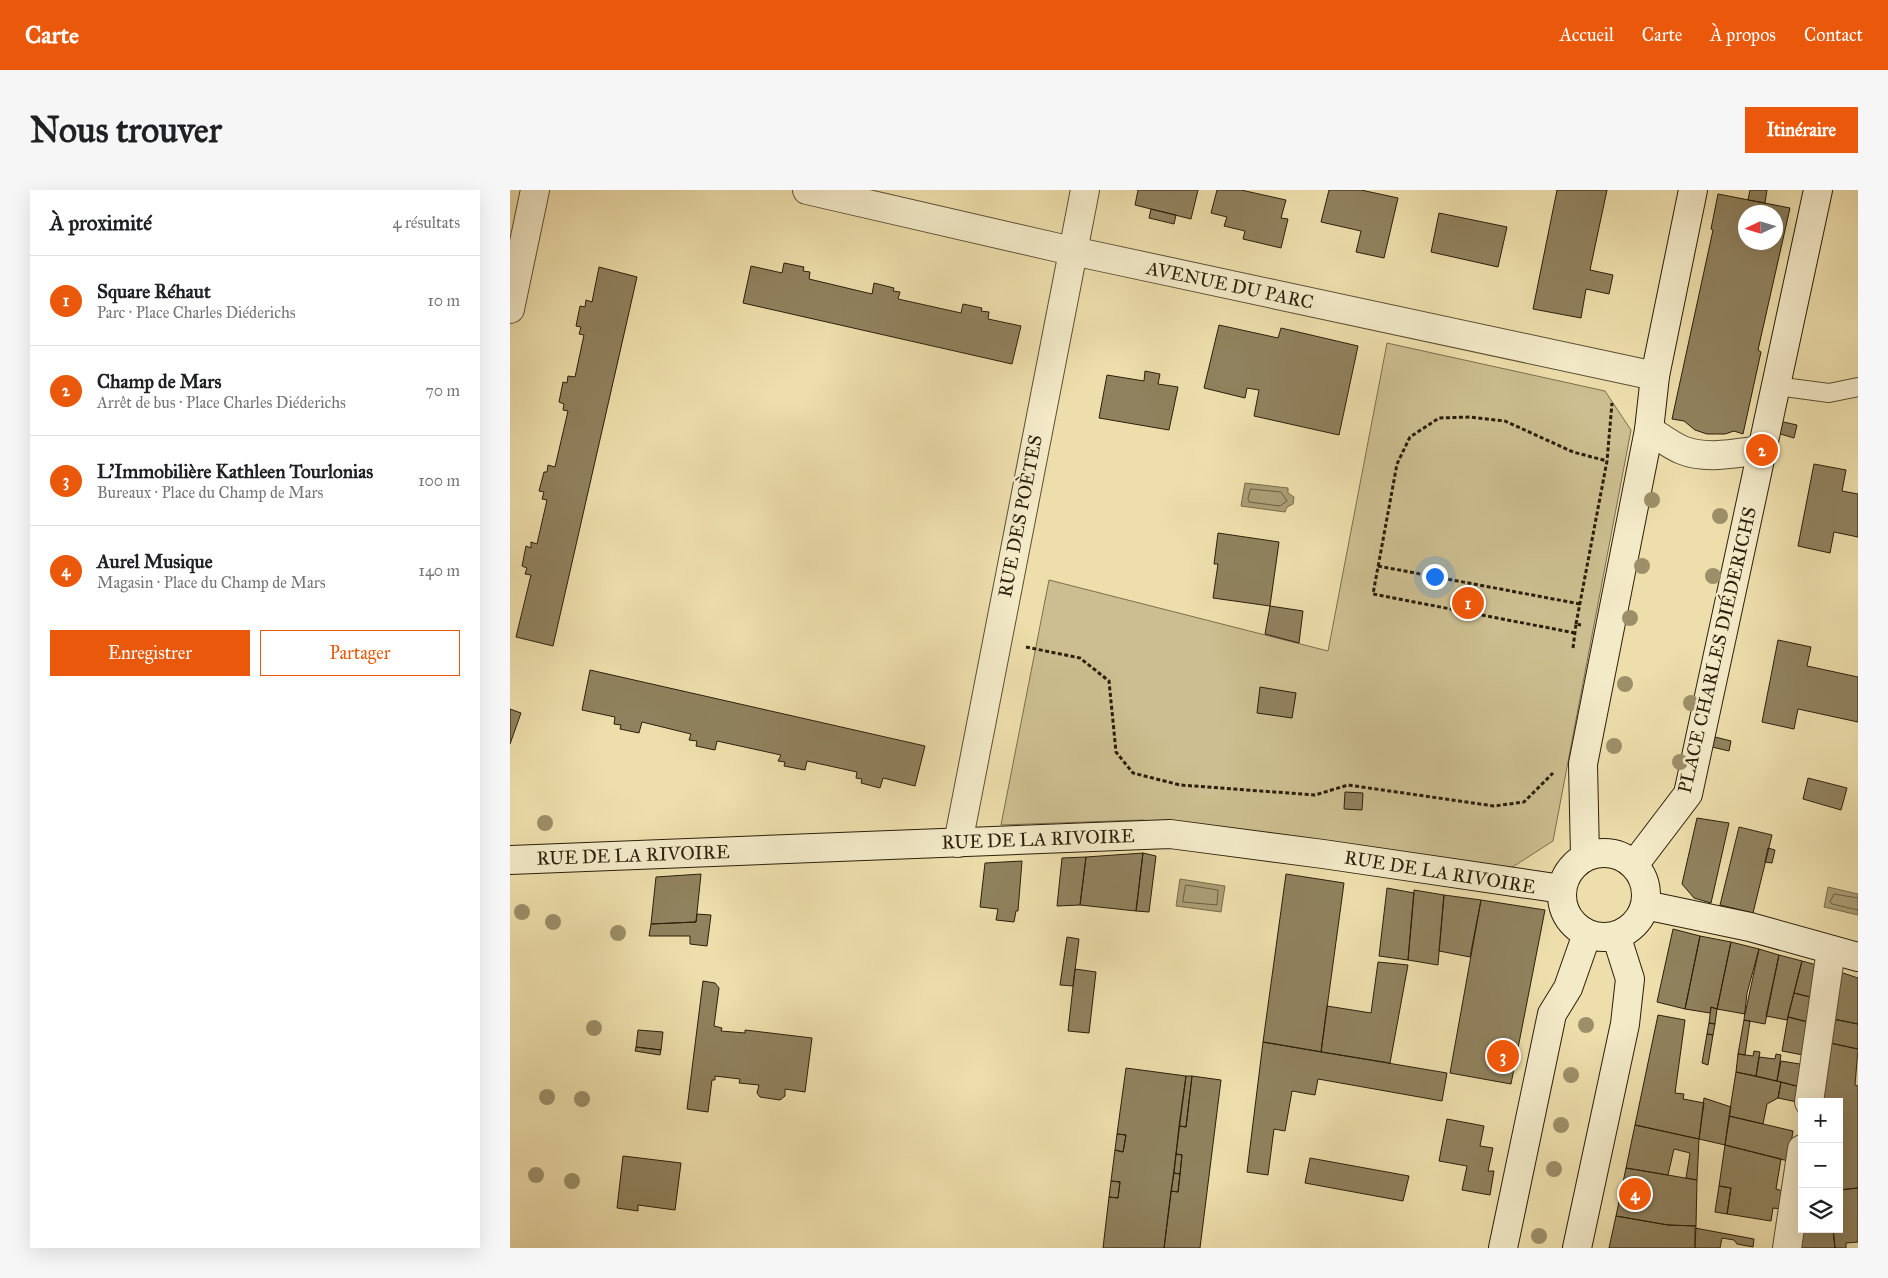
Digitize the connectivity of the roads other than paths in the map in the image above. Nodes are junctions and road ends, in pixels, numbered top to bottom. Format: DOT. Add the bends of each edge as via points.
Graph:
graph roads {
  1 [pos="536,190"];
  2 [pos="806,190"];
  3 [pos="1085,190"];
  4 [pos="1693,190"];
  5 [pos="1818,190"];
  6 [pos="1072,250"];
  7 [pos="510,309"];
  8 [pos="1655,376"];
  9 [pos="1776,386"];
  10 [pos="1858,387"];
  11 [pos="1649,430"];
  12 [pos="1762,450"];
  13 [pos="958,843"];
  14 [pos="1585,856"];
  15 [pos="510,860"];
  16 [pos="1634,865"];
  17 [pos="1562,889"];
  18 [pos="1645,905"];
  19 [pos="1587,934"];
  20 [pos="1616,935"];
  21 [pos="1831,950"];
  22 [pos="1858,957"];
  23 [pos="1810,1098"];
  24 [pos="1798,1175"];
  25 [pos="1503,1248"];
  26 [pos="1577,1248"];
  27 [pos="1787,1248"];
  1 -- 7 [label="street"];
  2 -- 6 [label="street, AVENUE DU PARC"];
  3 -- 6 [label="street, RUE DES POÈTES"];
  4 -- 8 [label="street"];
  5 -- 9 [label="street, PLACE CHARLES DIÉDERICHS"];
  6 -- 8 [label="street, AVENUE DU PARC"];
  6 -- 13 [label="street, RUE DES POÈTES"];
  8 -- 11 [label="street"];
  9 -- 10 [label="lane" via="1829,393"];
  9 -- 12 [label="street, PLACE CHARLES DIÉDERICHS"];
  11 -- 12 [label="street" via="1682,450 1699,454"];
  11 -- 14 [label="street" via="1583,764"];
  12 -- 16 [label="street, PLACE CHARLES DIÉDERICHS" via="1688,794"];
  13 -- 15 [label="street, RUE DE LA RIVOIRE"];
  13 -- 17 [label="street, RUE DE LA RIVOIRE" via="1170,834"];
  14 -- 16 [label="street" via="1611,852"];
  14 -- 17 [label="street" via="1565,876"];
  16 -- 18 [label="street" via="1646,890"];
  17 -- 19 [label="street" via="1564,911"];
  18 -- 20 [label="street" via="1629,929"];
  18 -- 21 [label="street" via="1750,927"];
  19 -- 20 [label="street"];
  19 -- 25 [label="street" via="1568,988 1552,1014"];
  20 -- 26 [label="street" via="1630,979 1625,1024"];
  21 -- 22 [label="street"];
  21 -- 23 [label="street"];
  24 -- 27 [label="street"];
}
